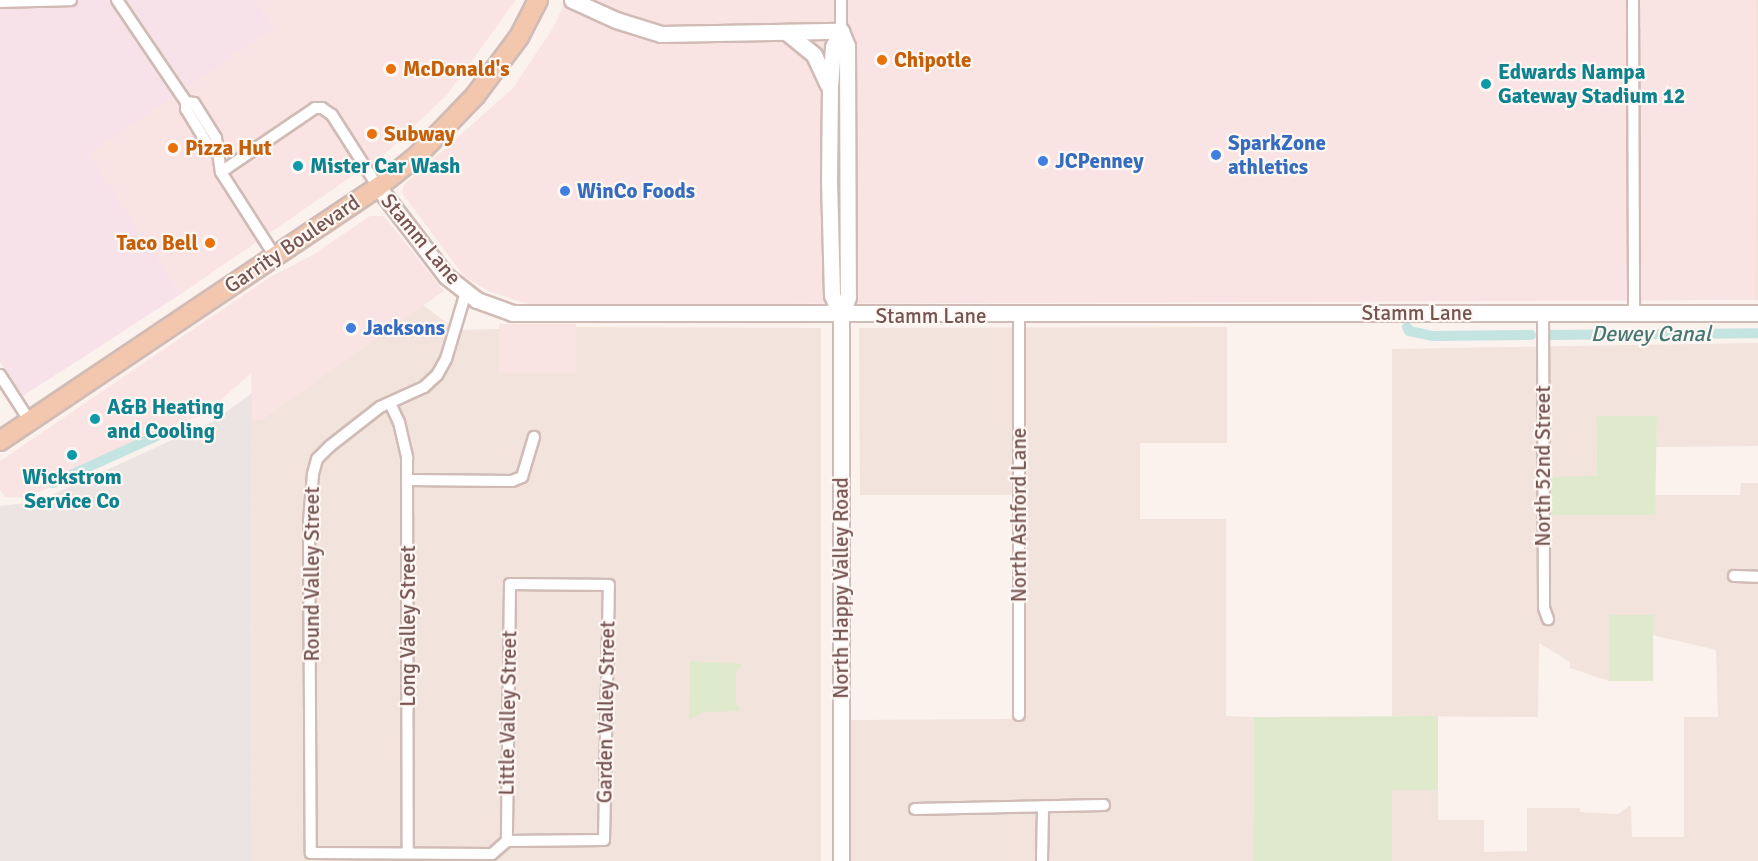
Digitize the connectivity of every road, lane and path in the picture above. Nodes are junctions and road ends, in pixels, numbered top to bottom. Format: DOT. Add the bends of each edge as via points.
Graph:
graph roads {
  1 [pos="71,0"];
  2 [pos="117,0"];
  3 [pos="538,0"];
  4 [pos="572,0"];
  5 [pos="841,0"];
  6 [pos="1633,0"];
  7 [pos="0,2"];
  8 [pos="841,31"];
  9 [pos="786,32"];
  10 [pos="830,87"];
  11 [pos="221,172"];
  12 [pos="378,187"];
  13 [pos="274,255"];
  14 [pos="466,292"];
  15 [pos="1543,313"];
  16 [pos="1758,313"];
  17 [pos="1634,314"];
  18 [pos="841,316"];
  19 [pos="1019,316"];
  20 [pos="0,375"];
  21 [pos="390,403"];
  22 [pos="29,420"];
  23 [pos="534,437"];
  24 [pos="0,441"];
  25 [pos="407,480"];
  26 [pos="1734,576"];
  27 [pos="1758,577"];
  28 [pos="609,585"];
  29 [pos="1548,619"];
  30 [pos="1019,715"];
  31 [pos="1104,805"];
  32 [pos="1043,807"];
  33 [pos="915,809"];
  34 [pos="507,841"];
  35 [pos="408,853"];
  36 [pos="362,856"];
  37 [pos="491,858"];
  38 [pos="841,861"];
  39 [pos="1042,861"];
  1 -- 7 [label="street"];
  2 -- 11 [label="street" via="186,102 186,110 202,136 215,148"];
  3 -- 12 [label="main road, Garrity Boulevard" via="519,37 448,128"];
  4 -- 9 [label="main road" via="616,20 661,33"];
  5 -- 8 [label="street, North Happy Valley Road"];
  6 -- 17 [label="street"];
  8 -- 9 [label="main road"];
  8 -- 10 [label="main road, North Happy Valley Road" via="833,47"];
  8 -- 18 [label="main road, North Happy Valley Road" via="847,46 848,297"];
  9 -- 10 [label="main road" via="814,55"];
  10 -- 18 [label="main road, North Happy Valley Road" via="832,295"];
  11 -- 12 [label="street, Stamm Lane" via="315,108 322,108 332,115"];
  11 -- 13 [label="street"];
  12 -- 13 [label="main road, Garrity Boulevard"];
  12 -- 14 [label="main road, Stamm Lane" via="446,276"];
  13 -- 22 [label="main road, Garrity Boulevard"];
  14 -- 18 [label="main road, Stamm Lane" via="512,313"];
  14 -- 21 [label="street, Round Valley Street" via="446,359 437,375 424,387"];
  15 -- 17 [label="main road, Stamm Lane"];
  15 -- 19 [label="main road, Stamm Lane"];
  15 -- 29 [label="street, North 52nd Street" via="1544,608"];
  16 -- 17 [label="main road, Stamm Lane"];
  18 -- 19 [label="main road, Stamm Lane"];
  18 -- 38 [label="main road, North Happy Valley Road"];
  19 -- 30 [label="street, North Ashford Lane"];
  20 -- 22 [label="street"];
  21 -- 25 [label="street, Long Valley Street" via="399,422"];
  21 -- 36 [label="street, Round Valley Street" via="317,459 309,522 311,853"];
  22 -- 24 [label="main road, Garrity Boulevard"];
  23 -- 25 [label="street" via="522,477 513,481"];
  25 -- 35 [label="street, Long Valley Street"];
  26 -- 27 [label="street"];
  28 -- 34 [label="street, Garden Valley Street" via="604,840"];
  28 -- 34 [label="street, Little Valley Street" via="510,584"];
  31 -- 32 [label="street"];
  32 -- 33 [label="street"];
  32 -- 39 [label="street"];
  34 -- 37 [label="street"];
  35 -- 36 [label="street"];
  35 -- 37 [label="street"];
}
